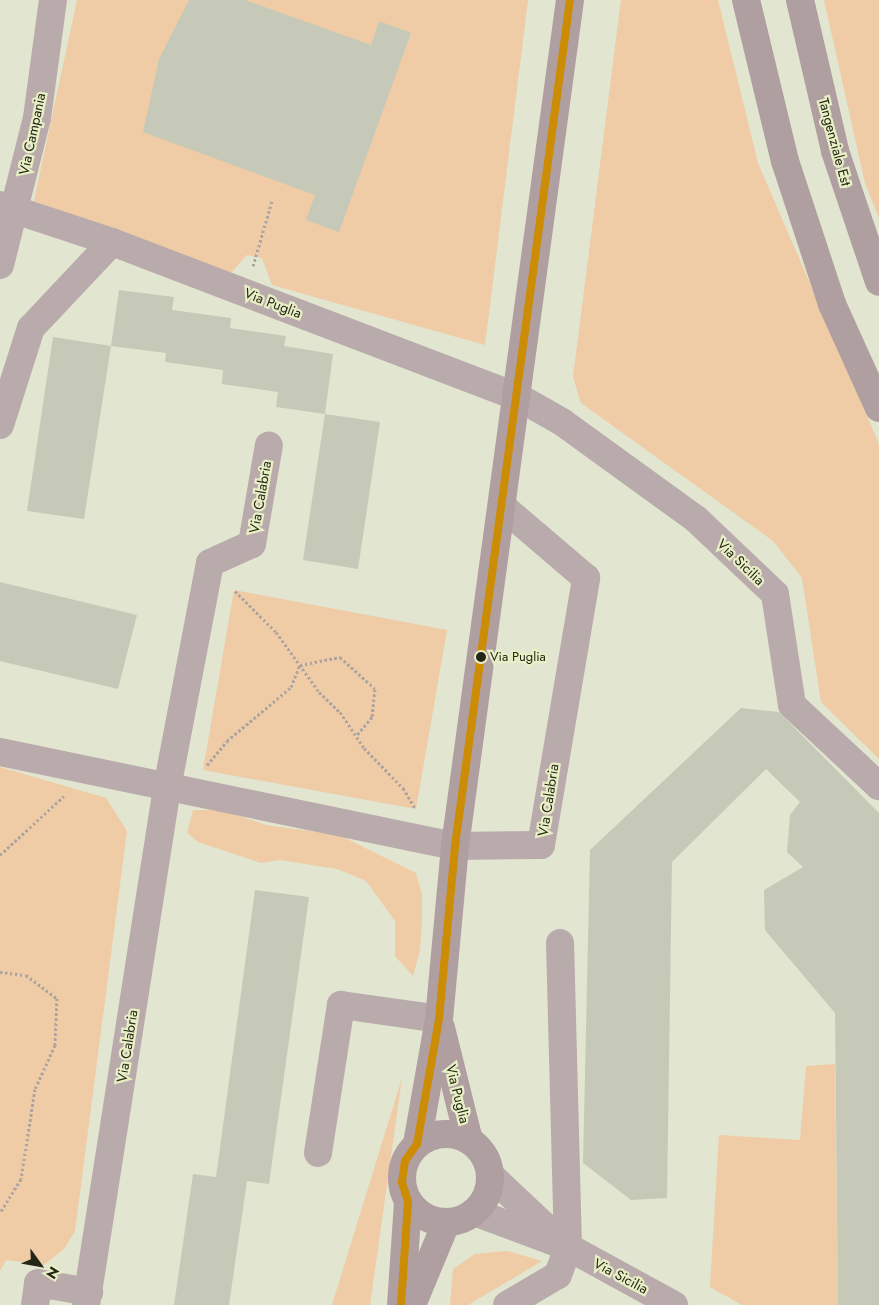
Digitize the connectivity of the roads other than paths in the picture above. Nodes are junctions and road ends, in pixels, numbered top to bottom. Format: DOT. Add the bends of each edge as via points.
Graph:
graph roads {
  1 [pos="53,0"];
  2 [pos="746,0"];
  3 [pos="800,0"];
  4 [pos="566,6"];
  5 [pos="8,207"];
  6 [pos="112,242"];
  7 [pos="0,265"];
  8 [pos="879,282"];
  9 [pos="518,397"];
  10 [pos="879,408"];
  11 [pos="0,425"];
  12 [pos="269,444"];
  13 [pos="502,507"];
  14 [pos="0,752"];
  15 [pos="879,786"];
  16 [pos="178,790"];
  17 [pos="455,846"];
  18 [pos="560,943"];
  19 [pos="439,1019"];
  20 [pos="469,1140"];
  21 [pos="417,1144"];
  22 [pos="318,1152"];
  23 [pos="490,1174"];
  24 [pos="408,1201"];
  25 [pos="474,1212"];
  26 [pos="446,1223"];
  27 [pos="568,1247"];
  28 [pos="88,1298"];
  29 [pos="35,1305"];
  30 [pos="401,1305"];
  31 [pos="412,1305"];
  32 [pos="507,1305"];
  33 [pos="674,1305"];
  1 -- 5 [label="street, Via Campania" via="37,118"];
  2 -- 10 [label="main road" via="785,161 832,304"];
  3 -- 8 [label="main road, Tangenziale Est" via="835,151"];
  4 -- 9 [label="main road, Via Puglia"];
  5 -- 6 [label="street, Via Puglia"];
  5 -- 7 [label="street, Via Campania"];
  6 -- 9 [label="street, Via Puglia"];
  6 -- 11 [label="street" via="31,328"];
  9 -- 13 [label="main road, Via Puglia"];
  9 -- 15 [label="street, Via Sicilia" via="562,422 696,519 775,594 792,705"];
  12 -- 16 [label="street, Via Calabria" via="252,544 210,563"];
  13 -- 17 [label="main road, Via Puglia"];
  13 -- 17 [label="street, Via Calabria" via="586,578 541,845"];
  14 -- 16 [label="street, Via Calabria"];
  16 -- 17 [label="street, Via Calabria"];
  16 -- 28 [label="street, Via Calabria"];
  17 -- 19 [label="main road, Via Puglia"];
  18 -- 27 [label="street"];
  19 -- 20 [label="main road, Via Puglia"];
  19 -- 21 [label="main road, Via Puglia"];
  19 -- 22 [label="street" via="341,1005"];
  20 -- 21 [label="main road" via="452,1134 434,1135"];
  20 -- 23 [label="main road" via="484,1155"];
  21 -- 24 [label="main road" via="405,1161 402,1182"];
  23 -- 25 [label="main road" via="487,1196"];
  23 -- 27 [label="street, Via Sicilia"];
  24 -- 26 [label="main road" via="425,1216"];
  24 -- 30 [label="main road"];
  25 -- 26 [label="main road"];
  25 -- 27 [label="street, Via Sicilia"];
  26 -- 31 [label="main road"];
  27 -- 32 [label="street" via="558,1275"];
  27 -- 33 [label="street, Via Sicilia"];
  28 -- 29 [label="street" via="38,1284"];
}
